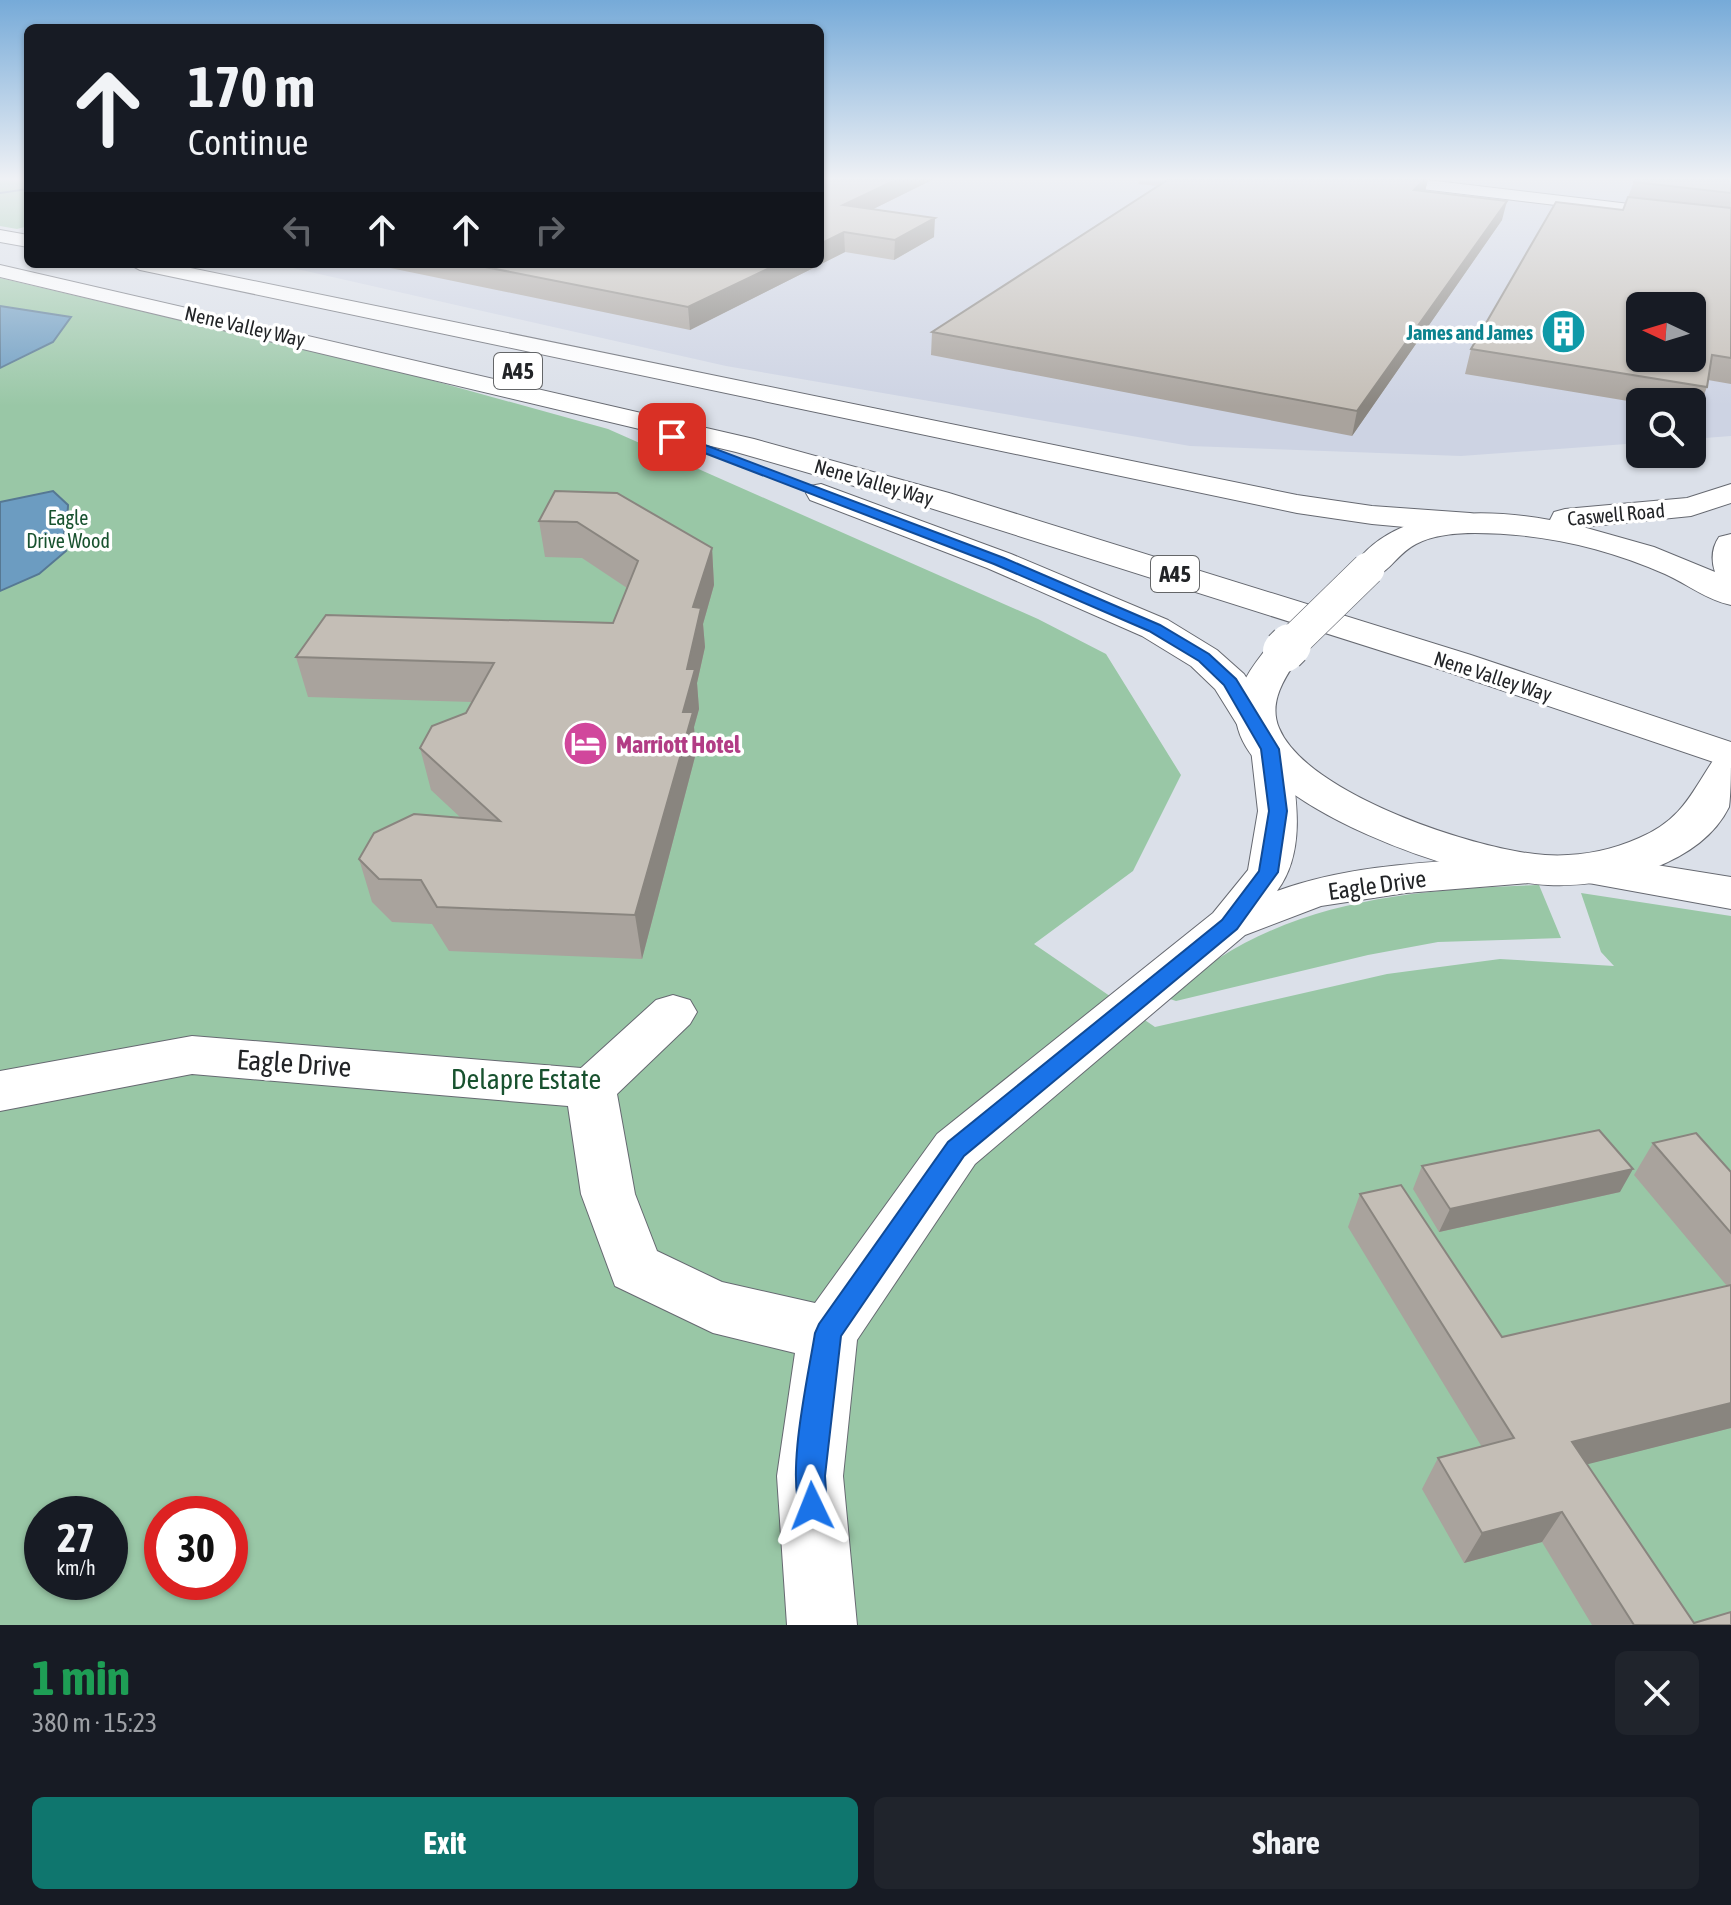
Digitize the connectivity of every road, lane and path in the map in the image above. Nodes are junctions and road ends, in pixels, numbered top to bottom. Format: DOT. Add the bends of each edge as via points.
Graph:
graph roads {
  1 [pos="80,268"];
  2 [pos="159,268"];
  3 [pos="0,271"];
  4 [pos="182,273"];
  5 [pos="613,414"];
  6 [pos="746,415"];
  7 [pos="901,463"];
  8 [pos="970,488"];
  9 [pos="1731,493"];
  10 [pos="1484,523"];
  11 [pos="1731,544"];
  12 [pos="1731,571"];
  13 [pos="1731,595"];
  14 [pos="1731,724"];
  15 [pos="1264,737"];
  16 [pos="1731,756"];
  17 [pos="1721,783"];
  18 [pos="1530,869"];
  19 [pos="1588,869"];
  20 [pos="1731,893"];
  21 [pos="1229,924"];
  22 [pos="673,1012"];
  23 [pos="591,1088"];
  24 [pos="0,1091"];
  25 [pos="828,1333"];
  26 [pos="822,1625"];
  1 -- 8 [label="main road, Nene Valley Way / A45" via="653,404"];
  2 -- 4 [label="main road"];
  3 -- 5 [label="main road, Nene Valley Way / A45"];
  4 -- 6 [label="main road"];
  4 -- 10 [label="main road" via="1297,504"];
  5 -- 15 [label="main road" via="999,561 1155,628 1204,658 1230,682"];
  5 -- 16 [label="main road, Nene Valley Way / A45" via="938,500 1458,663"];
  7 -- 8 [label="main road"];
  8 -- 14 [label="main road, Nene Valley Way / A45" via="1482,640"];
  9 -- 10 [label="main road, Caswell Road" via="1691,507"];
  10 -- 13 [label="main road" via="1607,542 1673,565"];
  10 -- 15 [label="main road, bridge" via="1412,534 1380,554 1267,672 1258,695"];
  11 -- 12 [label="main road"];
  15 -- 18 [label="main road" via="1312,787 1357,815 1427,842"];
  15 -- 21 [label="street, Eagle Drive" via="1278,811 1269,872"];
  17 -- 19 [label="main road" via="1701,817 1674,839"];
  18 -- 19 [label="main road"];
  18 -- 21 [label="street, Eagle Drive" via="1314,893"];
  19 -- 20 [label="main road"];
  21 -- 25 [label="street, Eagle Drive" via="956,1149"];
  22 -- 23 [label="street"];
  23 -- 24 [label="street, Eagle Drive" via="192,1055"];
  23 -- 25 [label="street" via="608,1194 635,1268 713,1307"];
  25 -- 26 [label="street, Eagle Drive" via="810,1476"];
}
